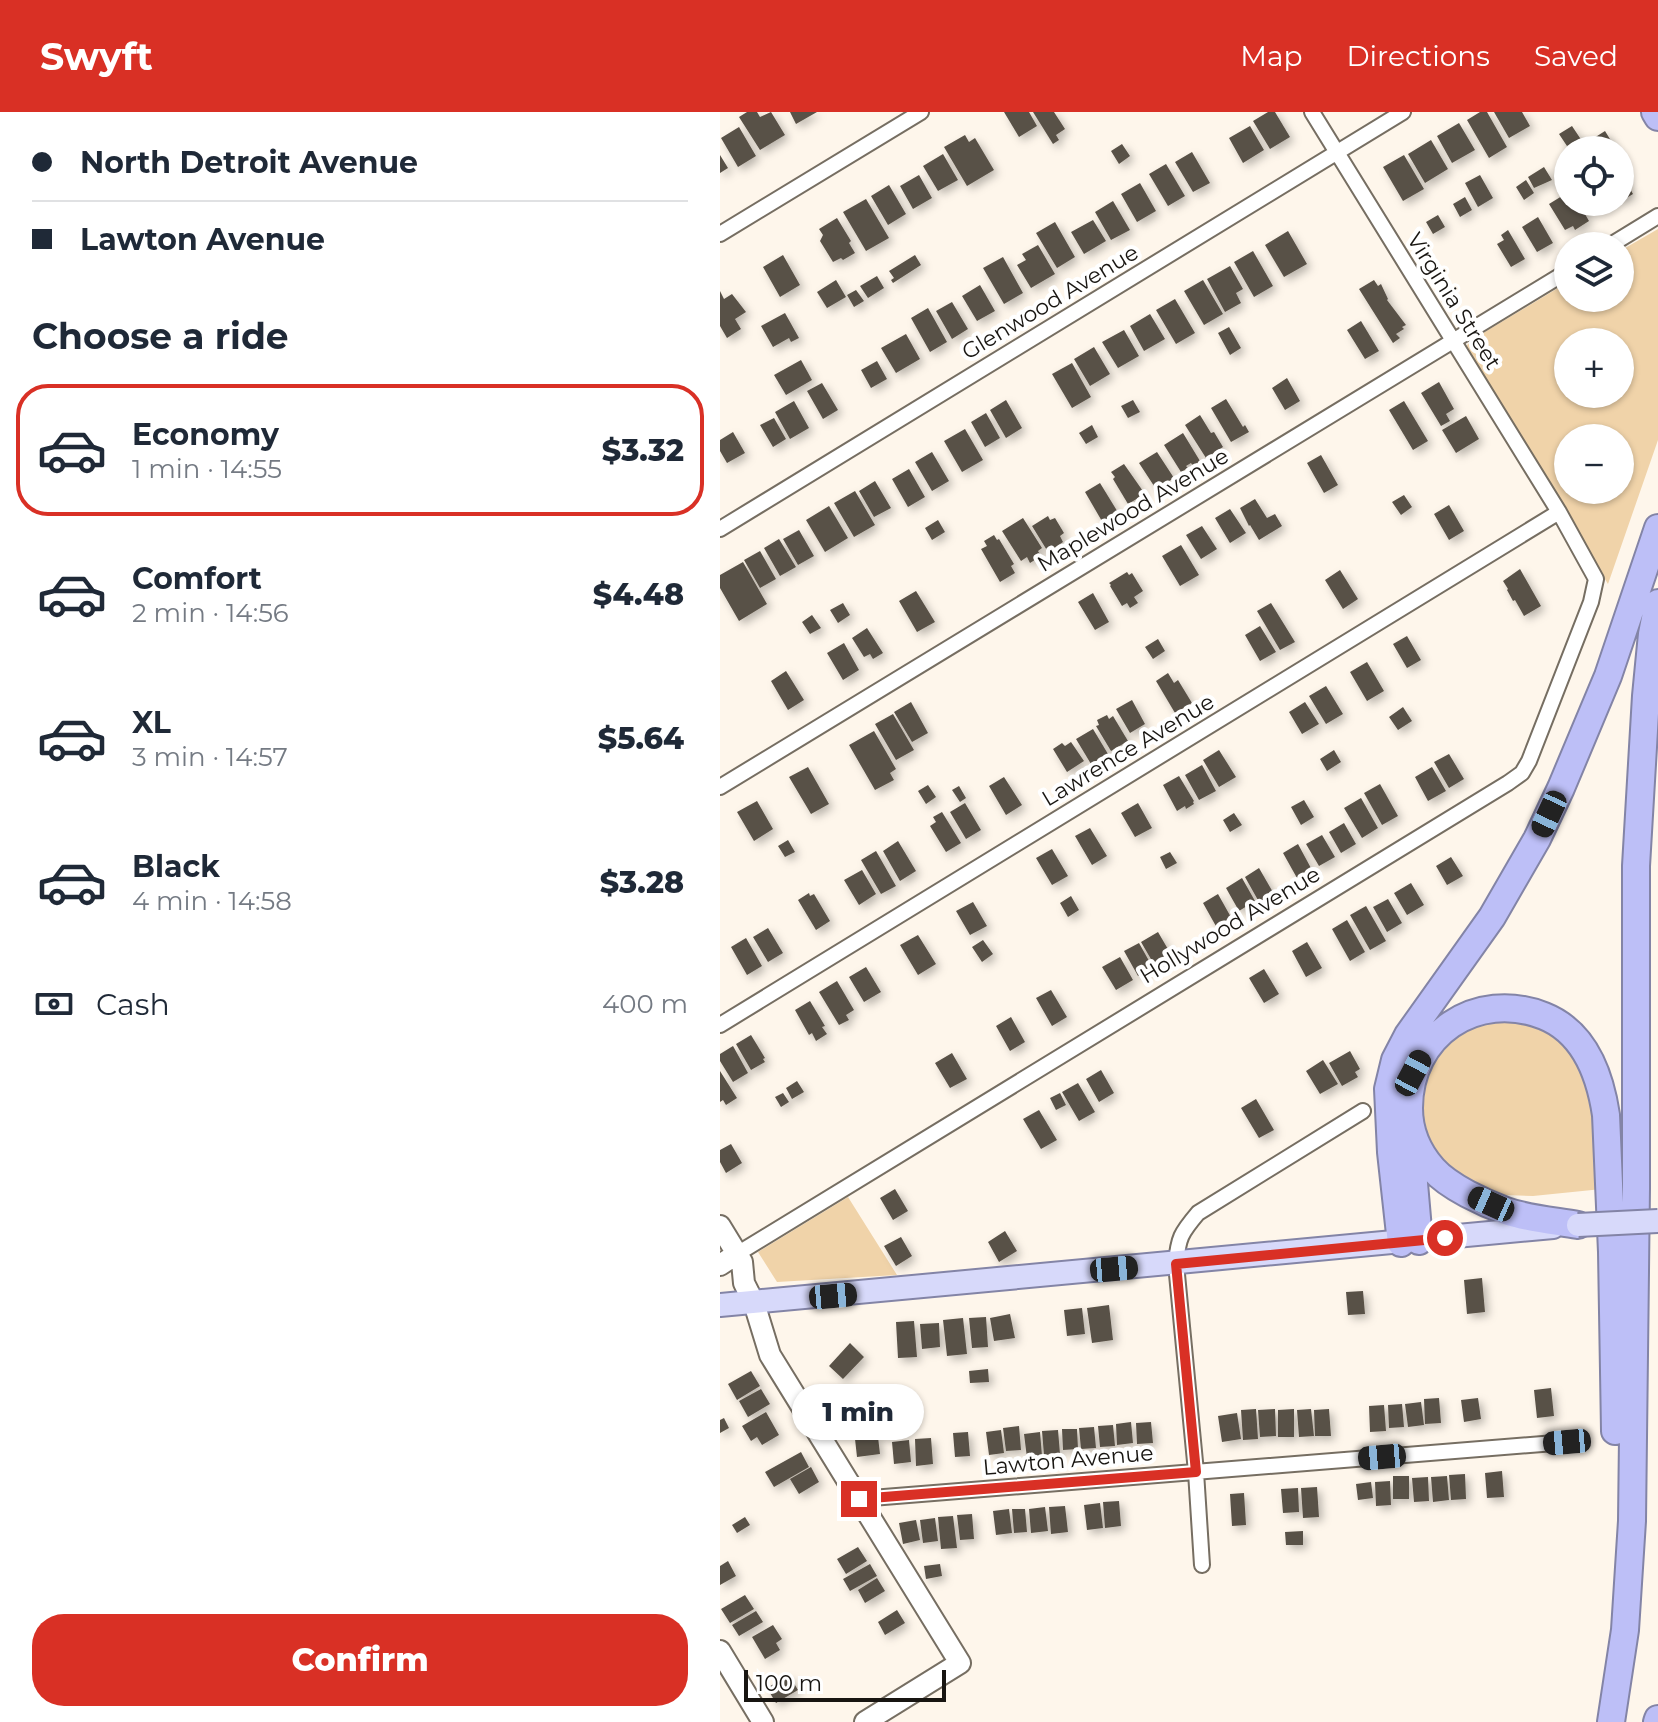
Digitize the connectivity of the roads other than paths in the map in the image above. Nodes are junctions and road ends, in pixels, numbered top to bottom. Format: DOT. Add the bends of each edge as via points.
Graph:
graph roads {
  1 [pos="921,112"];
  2 [pos="1312,112"];
  3 [pos="1403,112"];
  4 [pos="1655,112"];
  5 [pos="1658,117"];
  6 [pos="1336,152"];
  7 [pos="1658,216"];
  8 [pos="1632,232"];
  9 [pos="720,234"];
  10 [pos="1554,279"];
  11 [pos="1452,341"];
  12 [pos="1559,512"];
  13 [pos="1658,528"];
  14 [pos="720,529"];
  15 [pos="1658,603"];
  16 [pos="720,787"];
  17 [pos="720,1025"];
  18 [pos="1363,1111"];
  19 [pos="1409,1124"];
  20 [pos="1658,1221"];
  21 [pos="1578,1225"];
  22 [pos="720,1226"];
  23 [pos="1410,1242"];
  24 [pos="728,1260"];
  25 [pos="1176,1264"];
  26 [pos="754,1303"];
  27 [pos="720,1305"];
  28 [pos="1567,1442"];
  29 [pos="1196,1472"];
  30 [pos="859,1499"];
  31 [pos="1632,1521"];
  32 [pos="1202,1565"];
  33 [pos="720,1651"];
  34 [pos="763,1722"];
  35 [pos="865,1722"];
  36 [pos="1611,1722"];
  1 -- 9 [label="street"];
  2 -- 6 [label="street, Virginia Street"];
  3 -- 6 [label="street, Glenwood Avenue"];
  4 -- 5 [label="highway"];
  6 -- 11 [label="street, Virginia Street"];
  6 -- 14 [label="street, Glenwood Avenue"];
  7 -- 8 [label="street"];
  10 -- 11 [label="street, Maplewood Avenue"];
  11 -- 12 [label="street, Virginia Street"];
  11 -- 16 [label="street, Maplewood Avenue"];
  12 -- 17 [label="street, Lawrence Avenue"];
  12 -- 24 [label="street, Hollywood Avenue" via="1596,579 1522,773"];
  13 -- 23 [label="highway" via="1608,676 1537,839 1492,917 1395,1060 1388,1089 1391,1152"];
  15 -- 31 [label="highway" via="1646,696 1636,866"];
  18 -- 25 [label="street" via="1198,1213 1177,1243"];
  19 -- 21 [label="highway" via="1434,1170 1474,1197 1509,1212"];
  19 -- 23 [label="highway"];
  19 -- 31 [label="highway" via="1413,1073 1427,1047 1465,1015 1492,1008 1529,1010 1553,1020 1586,1053 1606,1115 1615,1447"];
  20 -- 21 [label="main road, bridge"];
  21 -- 23 [label="main road"];
  22 -- 24 [label="street"];
  23 -- 25 [label="main road"];
  24 -- 26 [label="street" via="742,1262"];
  25 -- 26 [label="main road"];
  25 -- 29 [label="street"];
  26 -- 27 [label="main road"];
  26 -- 30 [label="street" via="770,1355"];
  28 -- 29 [label="street, Lawton Avenue"];
  29 -- 30 [label="street, Lawton Avenue"];
  29 -- 32 [label="street"];
  30 -- 35 [label="street" via="960,1663"];
  31 -- 36 [label="highway" via="1625,1630"];
  33 -- 34 [label="street"];
}
